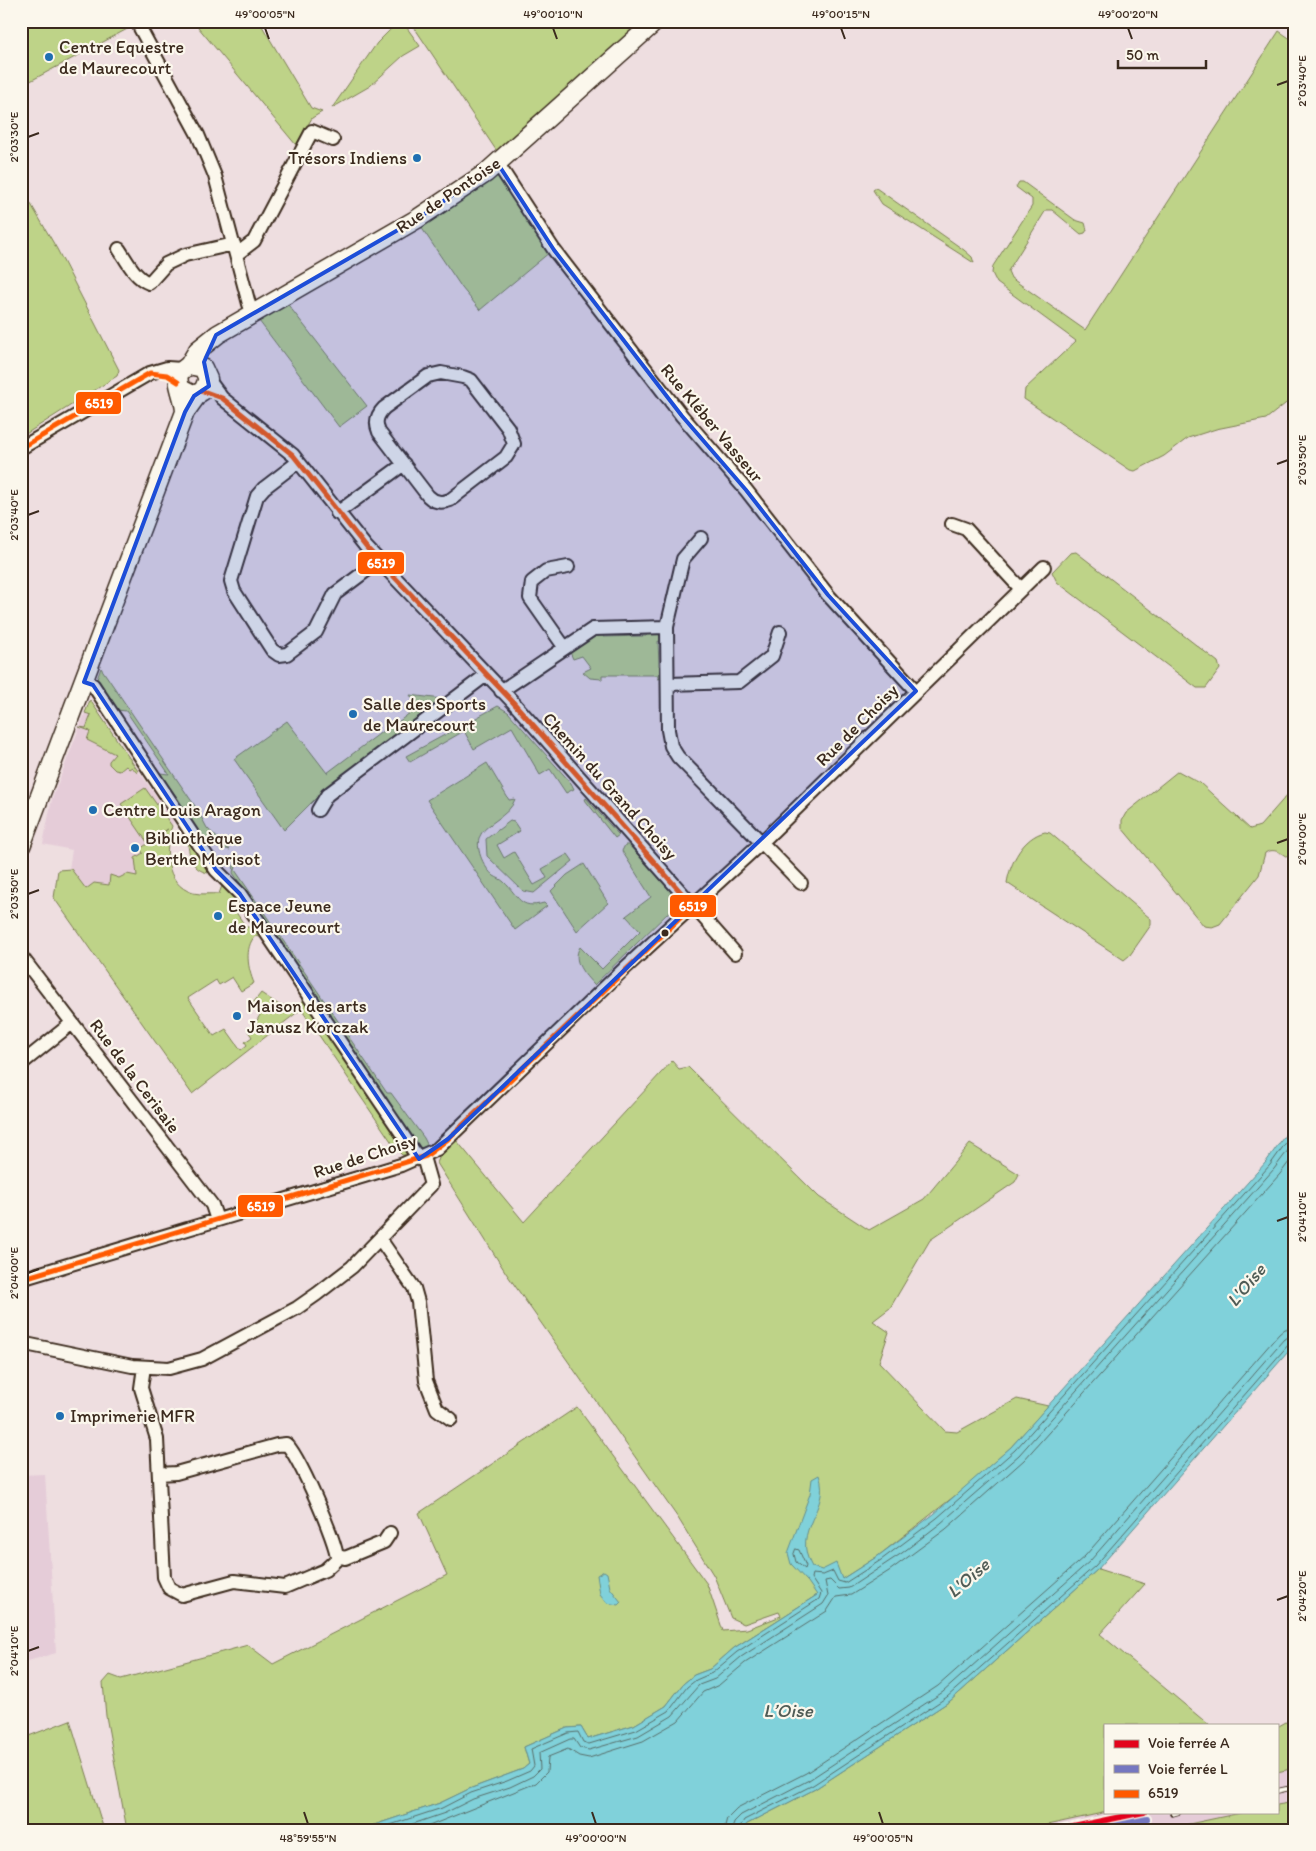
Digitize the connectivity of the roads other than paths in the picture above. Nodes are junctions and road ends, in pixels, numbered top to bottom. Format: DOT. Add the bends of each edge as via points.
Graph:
graph roads {
  1 [pos="656,21"];
  2 [pos="140,28"];
  3 [pos="333,140"];
  4 [pos="498,164"];
  5 [pos="119,248"];
  6 [pos="236,249"];
  7 [pos="253,313"];
  8 [pos="193,380"];
  9 [pos="21,448"];
  10 [pos="298,462"];
  11 [pos="404,464"];
  12 [pos="337,513"];
  13 [pos="952,524"];
  14 [pos="701,538"];
  15 [pos="378,561"];
  16 [pos="568,566"];
  17 [pos="1044,567"];
  18 [pos="1021,589"];
  19 [pos="666,627"];
  20 [pos="780,632"];
  21 [pos="566,648"];
  22 [pos="86,675"];
  23 [pos="486,675"];
  24 [pos="668,684"];
  25 [pos="502,691"];
  26 [pos="916,691"];
  27 [pos="318,810"];
  28 [pos="761,843"];
  29 [pos="21,846"];
  30 [pos="801,883"];
  31 [pos="693,906"];
  32 [pos="735,953"];
  33 [pos="21,956"];
  34 [pos="72,1023"];
  35 [pos="21,1064"];
  36 [pos="421,1158"];
  37 [pos="217,1220"];
  38 [pos="380,1239"];
  39 [pos="21,1279"];
  40 [pos="21,1343"];
  41 [pos="144,1367"];
  42 [pos="451,1419"];
  43 [pos="159,1474"];
  44 [pos="390,1533"];
  45 [pos="338,1556"];
  1 -- 4 [label="main road, Rue de Pontoise"];
  2 -- 6 [label="street" via="198,135 215,176"];
  3 -- 6 [label="street" via="312,131 254,241"];
  4 -- 7 [label="main road, Rue de Pontoise" via="417,219"];
  4 -- 26 [label="street, Rue Kléber Vasseur" via="554,250 682,416 746,490 828,595"];
  5 -- 6 [label="street" via="136,273 149,283 166,264 185,255"];
  6 -- 7 [label="street" via="248,304"];
  7 -- 8 [label="main road, Rue de Pontoise" via="216,335"];
  8 -- 9 [label="street" via="167,368 150,373"];
  8 -- 10 [label="street, Chemin du Grand Choisy" via="222,398"];
  8 -- 22 [label="main road" via="185,412"];
  10 -- 12 [label="street, Chemin du Grand Choisy"];
  10 -- 15 [label="street" via="257,496 231,582 234,592 272,650 279,656 287,654 316,632 335,594"];
  11 -- 11 [label="street" via="428,496 443,502 506,457 513,449 514,439 471,380 463,376 432,374 384,408 377,419 379,432"];
  11 -- 12 [label="street"];
  12 -- 15 [label="street, Chemin du Grand Choisy"];
  13 -- 18 [label="street" via="966,529"];
  14 -- 19 [label="street" via="683,558"];
  15 -- 23 [label="street, Chemin du Grand Choisy"];
  16 -- 21 [label="street" via="546,571 532,582 530,598"];
  17 -- 18 [label="street, Rue de Choisy"];
  18 -- 26 [label="street, Rue de Choisy"];
  19 -- 21 [label="street" via="593,629"];
  19 -- 24 [label="street"];
  20 -- 24 [label="street" via="772,656 739,682"];
  21 -- 25 [label="street"];
  22 -- 29 [label="main road"];
  22 -- 36 [label="street" via="216,870 240,894"];
  23 -- 25 [label="street, Chemin du Grand Choisy"];
  23 -- 27 [label="street" via="327,795"];
  24 -- 28 [label="street" via="671,746"];
  25 -- 31 [label="street, Chemin du Grand Choisy"];
  26 -- 28 [label="street, Rue de Choisy"];
  28 -- 30 [label="street"];
  28 -- 31 [label="street, Rue de Choisy"];
  31 -- 32 [label="street"];
  31 -- 36 [label="street, Rue de Choisy" via="448,1139"];
  33 -- 34 [label="street, Rue de la Cerisaie"];
  34 -- 35 [label="street"];
  34 -- 37 [label="street, Rue de la Cerisaie" via="212,1205"];
  36 -- 37 [label="street, Rue de Choisy"];
  36 -- 38 [label="street" via="431,1185"];
  37 -- 39 [label="street, Rue de Choisy"];
  38 -- 41 [label="street" via="352,1267 317,1294 241,1339 188,1364 170,1368"];
  38 -- 42 [label="street" via="414,1288 426,1381 438,1409"];
  40 -- 41 [label="street"];
  41 -- 43 [label="street" via="141,1388 157,1439"];
  43 -- 45 [label="street" via="176,1473 286,1444 302,1469"];
  43 -- 45 [label="street" via="164,1577 166,1585 179,1595 234,1581 285,1586 330,1567"];
  44 -- 45 [label="street" via="384,1542 345,1558"];
}
